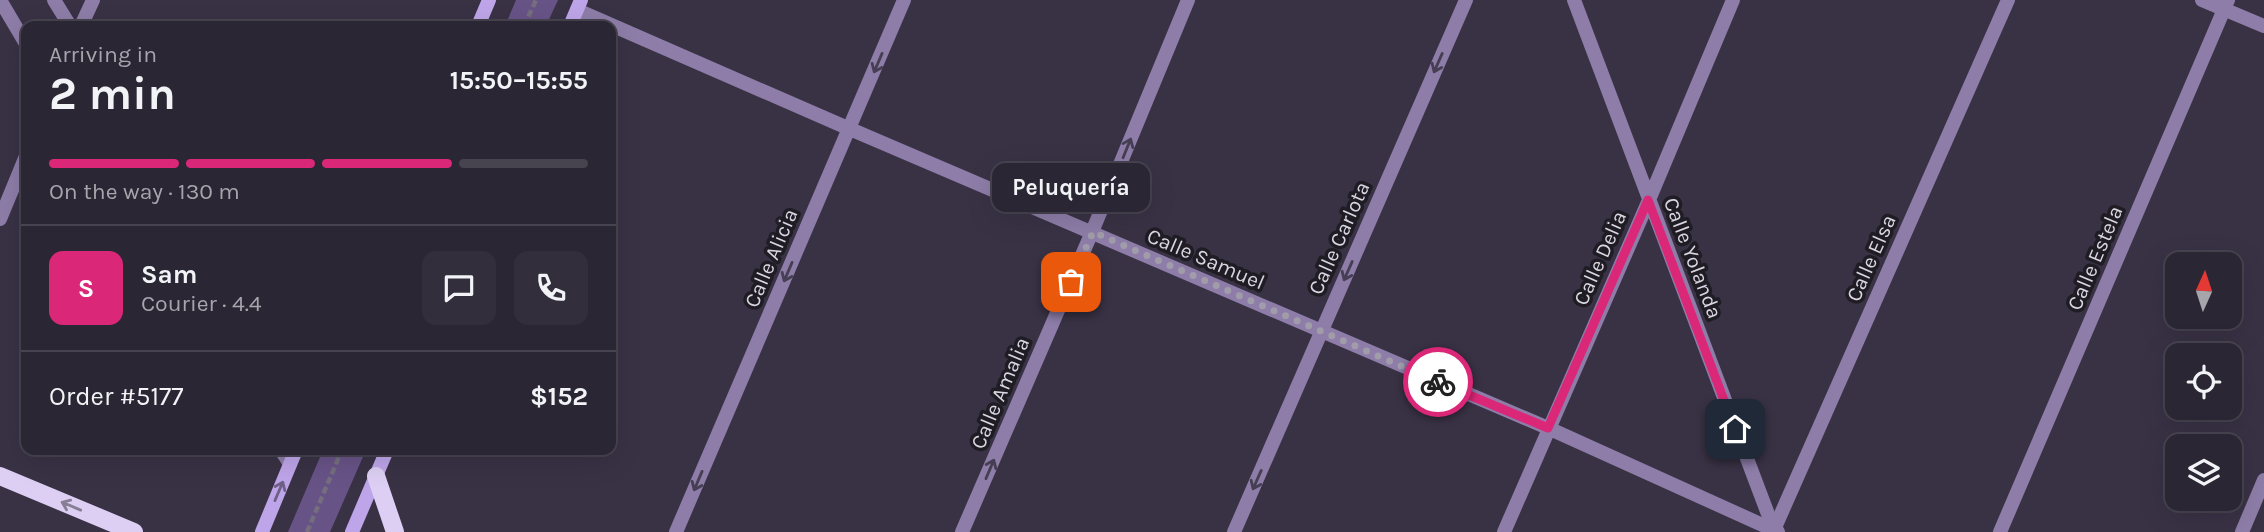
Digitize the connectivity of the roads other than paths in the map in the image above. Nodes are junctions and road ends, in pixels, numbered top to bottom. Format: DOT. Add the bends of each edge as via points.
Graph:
graph roads {
  1 [pos="1,0"];
  2 [pos="54,0"];
  3 [pos="93,0"];
  4 [pos="489,0"];
  5 [pos="904,0"];
  6 [pos="1188,0"];
  7 [pos="1466,0"];
  8 [pos="1574,0"];
  9 [pos="1733,0"];
  10 [pos="2008,0"];
  11 [pos="2202,0"];
  12 [pos="579,5"];
  13 [pos="2226,5"];
  14 [pos="66,21"];
  15 [pos="83,21"];
  16 [pos="480,21"];
  17 [pos="614,21"];
  18 [pos="616,22"];
  19 [pos="2264,26"];
  20 [pos="21,35"];
  21 [pos="850,129"];
  22 [pos="21,168"];
  23 [pos="1648,200"];
  24 [pos="0,219"];
  25 [pos="1093,232"];
  26 [pos="1321,332"];
  27 [pos="1548,428"];
  28 [pos="284,455"];
  29 [pos="294,455"];
  30 [pos="385,455"];
  31 [pos="290,464"];
  32 [pos="0,476"];
  33 [pos="376,476"];
  34 [pos="2264,480"];
  35 [pos="1775,531"];
  36 [pos="134,532"];
  37 [pos="262,532"];
  38 [pos="352,532"];
  39 [pos="395,532"];
  40 [pos="676,532"];
  41 [pos="962,532"];
  42 [pos="1234,532"];
  43 [pos="1504,532"];
  44 [pos="2000,532"];
  45 [pos="2242,532"];
  1 -- 20 [label="street"];
  2 -- 14 [label="street"];
  3 -- 15 [label="street"];
  4 -- 16 [label="main road"];
  5 -- 21 [label="street, Calle Alicia, one-way"];
  25 -- 6 [label="street, Calle Amalia, one-way"];
  7 -- 26 [label="street, Calle Carlota, one-way"];
  8 -- 23 [label="street, Calle Yolanda"];
  9 -- 23 [label="street, Calle Delia"];
  10 -- 35 [label="street, Calle Elsa"];
  11 -- 13 [label="street"];
  12 -- 17 [label="street, Calle Samuel"];
  13 -- 19 [label="street"];
  13 -- 44 [label="street, Calle Estela"];
  18 -- 21 [label="street, Calle Samuel"];
  21 -- 25 [label="street, Calle Samuel"];
  21 -- 40 [label="street, Calle Alicia, one-way"];
  22 -- 24 [label="street"];
  23 -- 27 [label="street, Calle Delia"];
  23 -- 35 [label="street, Calle Yolanda"];
  25 -- 26 [label="street, Calle Samuel"];
  41 -- 25 [label="street, Calle Amalia, one-way"];
  26 -- 27 [label="street, Calle Samuel"];
  26 -- 42 [label="street, Calle Carlota, one-way"];
  27 -- 35 [label="street, Calle Samuel"];
  27 -- 43 [label="street, Calle Delia"];
  28 -- 31 [label="street"];
  29 -- 31 [label="main road"];
  30 -- 33 [label="main road"];
  37 -- 31 [label="main road, one-way"];
  36 -- 32 [label="main road, one-way"];
  33 -- 38 [label="main road"];
  33 -- 39 [label="main road"];
  34 -- 45 [label="street"];
}
